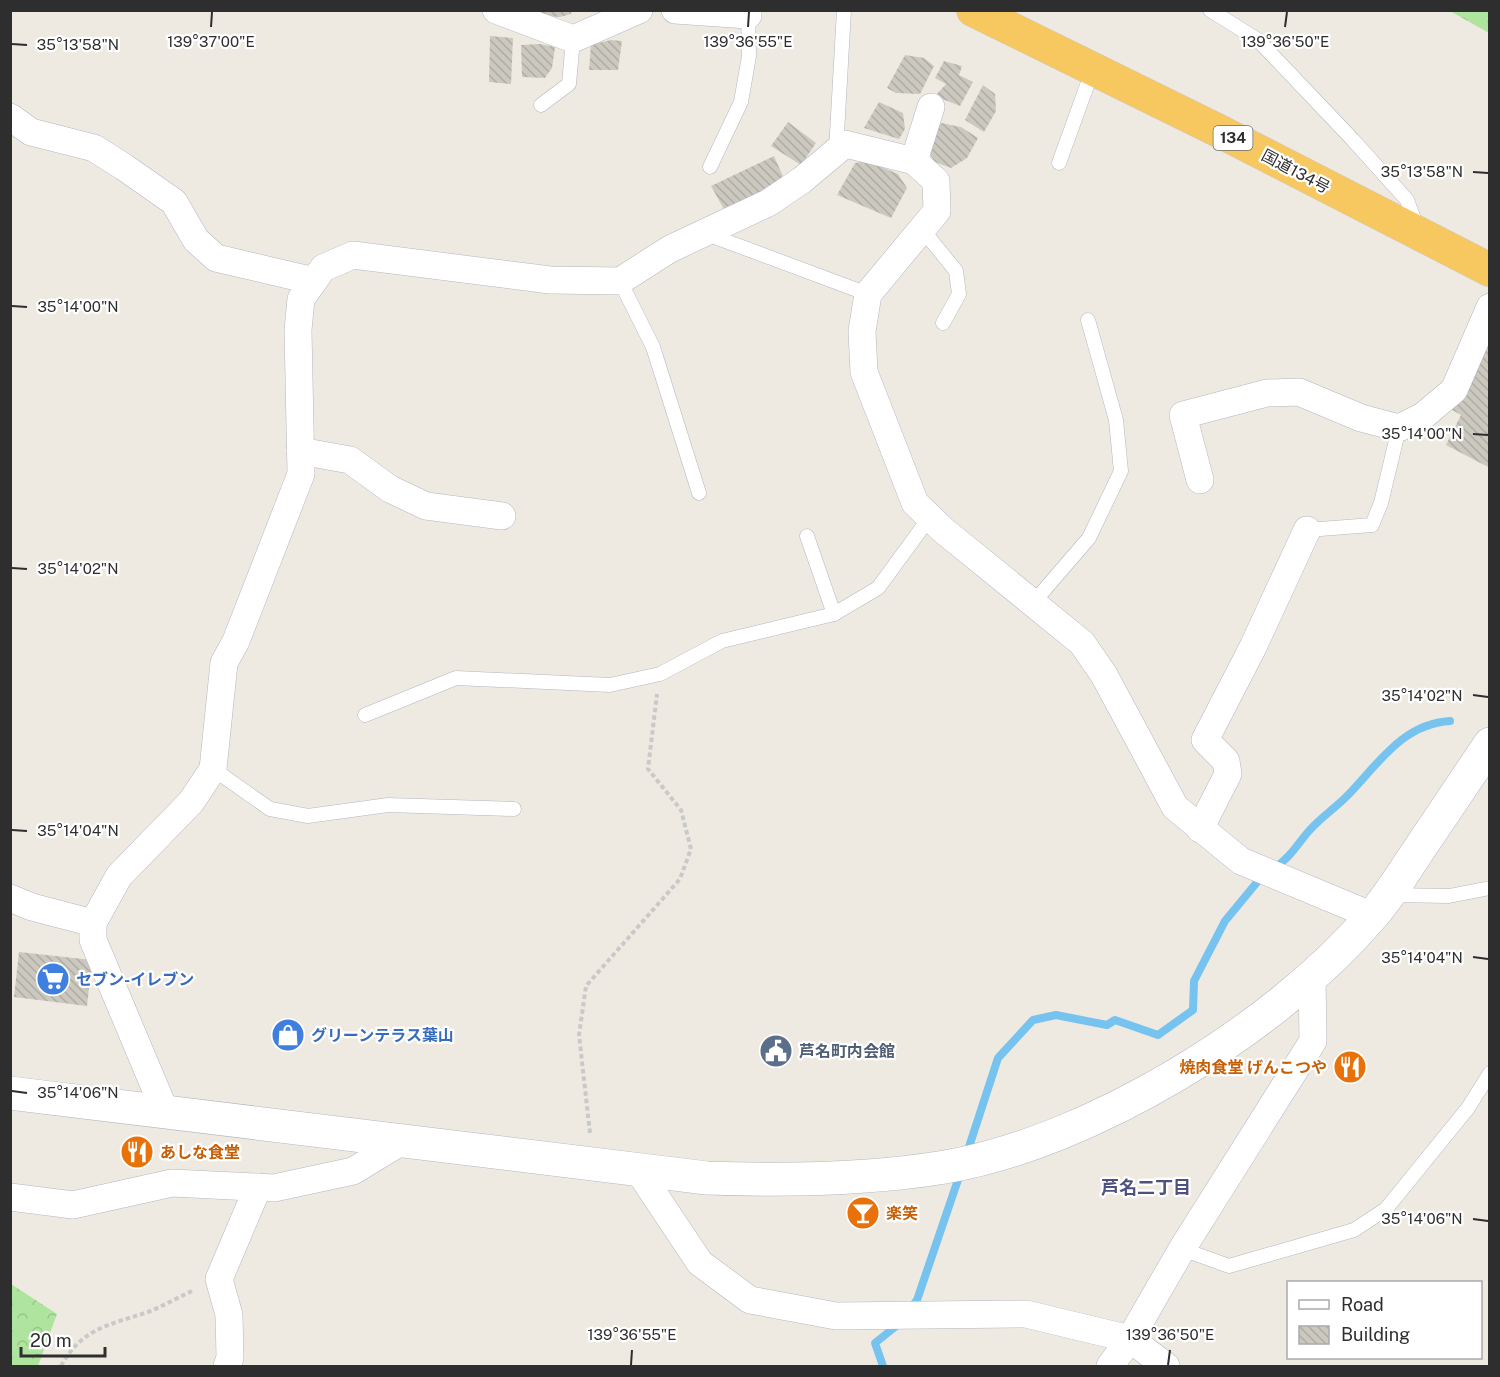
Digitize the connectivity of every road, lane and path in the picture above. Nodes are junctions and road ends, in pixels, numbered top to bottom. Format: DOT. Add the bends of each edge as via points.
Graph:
graph roads {
  1 [pos="496,10"];
  2 [pos="639,10"];
  3 [pos="675,10"];
  4 [pos="844,10"];
  5 [pos="973,10"];
  6 [pos="1210,10"];
  7 [pos="748,13"];
  8 [pos="573,39"];
  9 [pos="1093,68"];
  10 [pos="541,105"];
  11 [pos="931,107"];
  12 [pos="10,117"];
  13 [pos="836,152"];
  14 [pos="914,161"];
  15 [pos="1059,163"];
  16 [pos="710,167"];
  17 [pos="922,229"];
  18 [pos="704,233"];
  19 [pos="1420,234"];
  20 [pos="1490,270"];
  21 [pos="314,281"];
  22 [pos="620,282"];
  23 [pos="868,294"];
  24 [pos="1490,307"];
  25 [pos="1088,320"];
  26 [pos="943,323"];
  27 [pos="1399,428"];
  28 [pos="300,451"];
  29 [pos="1200,480"];
  30 [pos="699,494"];
  31 [pos="502,516"];
  32 [pos="930,517"];
  33 [pos="1307,530"];
  34 [pos="807,536"];
  35 [pos="1033,603"];
  36 [pos="834,614"];
  37 [pos="660,674"];
  38 [pos="365,715"];
  39 [pos="1490,744"];
  40 [pos="213,769"];
  41 [pos="514,809"];
  42 [pos="1200,829"];
  43 [pos="1490,888"];
  44 [pos="10,898"];
  45 [pos="1381,905"];
  46 [pos="93,923"];
  47 [pos="1312,976"];
  48 [pos="1490,1073"];
  49 [pos="10,1093"];
  50 [pos="164,1109"];
  51 [pos="404,1140"];
  52 [pos="594,1164"];
  53 [pos="638,1170"];
  54 [pos="258,1187"];
  55 [pos="10,1197"];
  56 [pos="1182,1249"];
  57 [pos="219,1279"];
  58 [pos="1130,1339"];
  59 [pos="61,1366"];
  60 [pos="227,1366"];
  61 [pos="1110,1366"];
  62 [pos="1166,1366"];
  1 -- 8 [label="street"];
  2 -- 8 [label="street"];
  3 -- 7 [label="street"];
  4 -- 13 [label="lane"];
  5 -- 9 [label="highway, 国道134号 / 134"];
  6 -- 19 [label="lane" via="1258,40 1353,140 1407,200"];
  7 -- 16 [label="lane" via="749,56 741,102"];
  8 -- 10 [label="lane" via="569,84"];
  9 -- 15 [label="lane"];
  9 -- 19 [label="highway, 国道134号 / 134"];
  11 -- 14 [label="street"];
  12 -- 21 [label="street" via="31,132 94,148 174,202 196,240 216,258"];
  13 -- 14 [label="street" via="845,144"];
  13 -- 18 [label="street" via="768,202"];
  14 -- 17 [label="street" via="936,182 937,211"];
  17 -- 23 [label="street"];
  17 -- 26 [label="lane" via="956,271 959,294"];
  18 -- 22 [label="street" via="670,249"];
  18 -- 23 [label="lane"];
  19 -- 20 [label="highway, 国道134号 / 134"];
  21 -- 22 [label="street" via="323,268 353,255 550,280"];
  21 -- 28 [label="street" via="302,299 298,330"];
  22 -- 30 [label="lane" via="653,347"];
  23 -- 32 [label="street" via="862,331 864,372 915,503"];
  24 -- 27 [label="street" via="1454,390 1423,416"];
  25 -- 35 [label="lane" via="1116,420 1121,471 1089,538"];
  27 -- 29 [label="street" via="1361,418 1299,392 1267,393 1183,415"];
  27 -- 33 [label="lane" via="1372,525"];
  28 -- 31 [label="street" via="350,460 390,489 426,506"];
  28 -- 40 [label="street" via="301,474 224,663"];
  32 -- 35 [label="street"];
  32 -- 36 [label="lane" via="878,588"];
  33 -- 42 [label="street" via="1205,740 1226,761 1228,774"];
  34 -- 36 [label="lane"];
  35 -- 42 [label="street" via="1082,644 1104,675 1175,807"];
  36 -- 37 [label="lane" via="722,641"];
  37 -- 38 [label="lane" via="610,685 456,678"];
  37 -- 52 [label="path" via="648,768 681,810 691,849 680,879 586,986 579,1035"];
  39 -- 45 [label="street"];
  40 -- 41 [label="lane" via="270,809 308,816 388,805"];
  40 -- 46 [label="street" via="191,802 119,876"];
  42 -- 45 [label="street" via="1241,861"];
  43 -- 45 [label="lane"];
  44 -- 46 [label="street"];
  45 -- 47 [label="street" via="1343,949"];
  46 -- 50 [label="street" via="93,940"];
  47 -- 53 [label="street" via="1224,1044 1154,1088 1080,1125 1015,1149 947,1167 873,1176 781,1181"];
  47 -- 56 [label="street" via="1312,1041"];
  48 -- 56 [label="lane" via="1468,1108 1386,1209 1354,1230 1229,1266"];
  49 -- 50 [label="street"];
  50 -- 51 [label="street"];
  51 -- 52 [label="street"];
  51 -- 54 [label="street" via="352,1171 274,1188"];
  52 -- 53 [label="street"];
  53 -- 58 [label="street" via="700,1263 750,1300 836,1316 1026,1314"];
  54 -- 55 [label="street" via="172,1183 73,1205"];
  54 -- 57 [label="street"];
  56 -- 58 [label="street"];
  57 -- 59 [label="path" via="150,1311 95,1328"];
  57 -- 60 [label="street" via="229,1315"];
  58 -- 61 [label="street"];
  58 -- 62 [label="street"];
}
